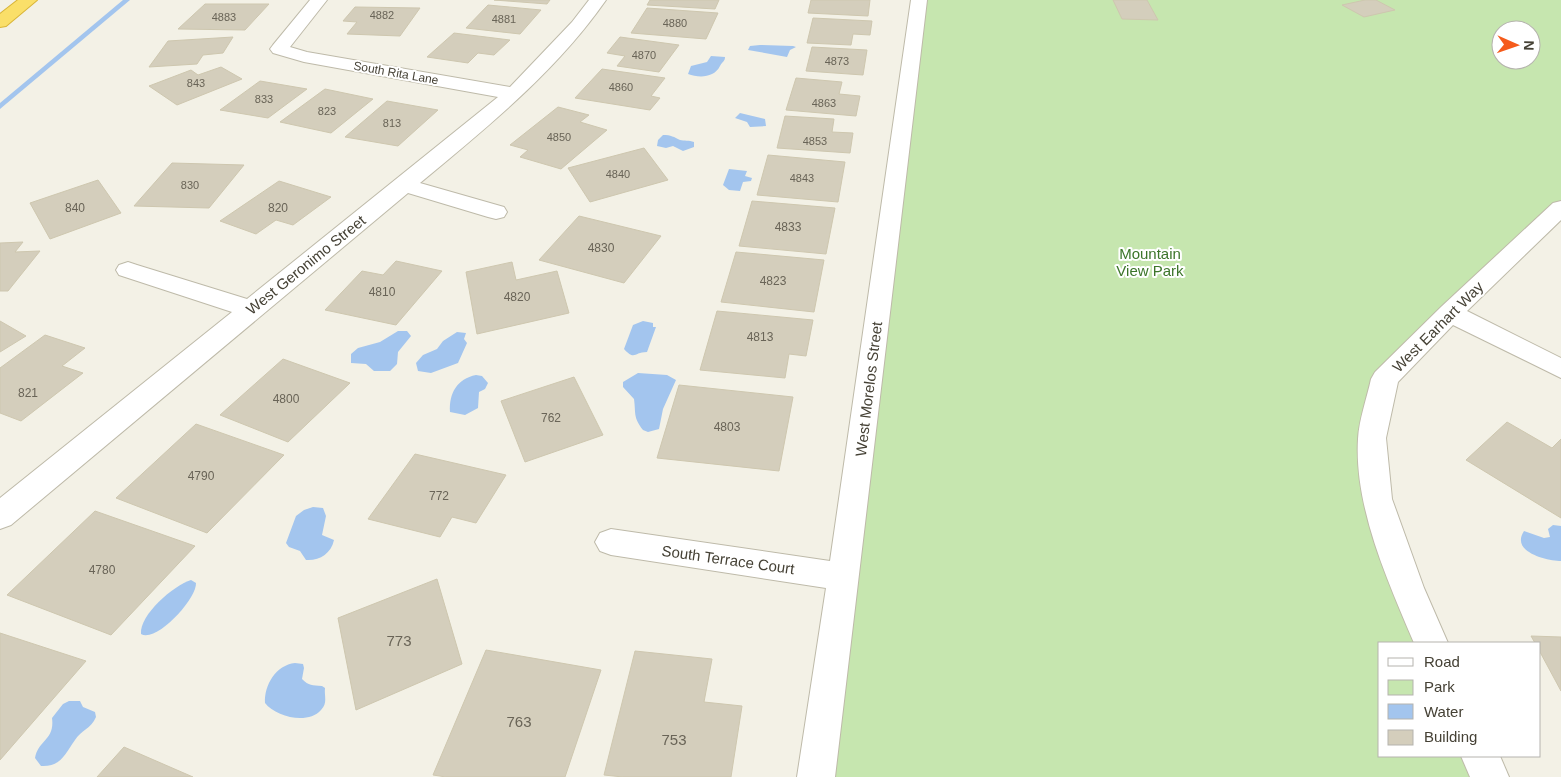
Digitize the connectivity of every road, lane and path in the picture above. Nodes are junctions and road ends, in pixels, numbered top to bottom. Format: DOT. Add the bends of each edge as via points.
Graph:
graph roads {
  1 [pos="30,0"];
  2 [pos="319,0"];
  3 [pos="598,0"];
  4 [pos="919,0"];
  5 [pos="0,22"];
  6 [pos="514,94"];
  7 [pos="405,185"];
  8 [pos="1561,208"];
  9 [pos="496,212"];
  10 [pos="128,270"];
  11 [pos="251,309"];
  12 [pos="1450,313"];
  13 [pos="1561,369"];
  14 [pos="0,516"];
  15 [pos="611,542"];
  16 [pos="844,577"];
  17 [pos="1431,642"];
  18 [pos="1480,757"];
  19 [pos="816,777"];
  20 [pos="1490,777"];
  1 -- 5 [label="highway"];
  2 -- 6 [label="street, South Rita Lane" via="279,49 304,57"];
  3 -- 6 [label="street, West Geronimo Street"];
  4 -- 16 [label="street, West Morelos Street"];
  6 -- 7 [label="street, West Geronimo Street"];
  7 -- 9 [label="street"];
  7 -- 11 [label="street, West Geronimo Street"];
  8 -- 12 [label="street, West Earhart Way"];
  10 -- 11 [label="street"];
  11 -- 14 [label="street, West Geronimo Street"];
  12 -- 13 [label="street"];
  12 -- 17 [label="street, West Earhart Way" via="1385,379 1372,438 1377,499 1407,588"];
  15 -- 16 [label="street, South Terrace Court"];
  16 -- 19 [label="street, West Morelos Street"];
  18 -- 20 [label="street"];
}
